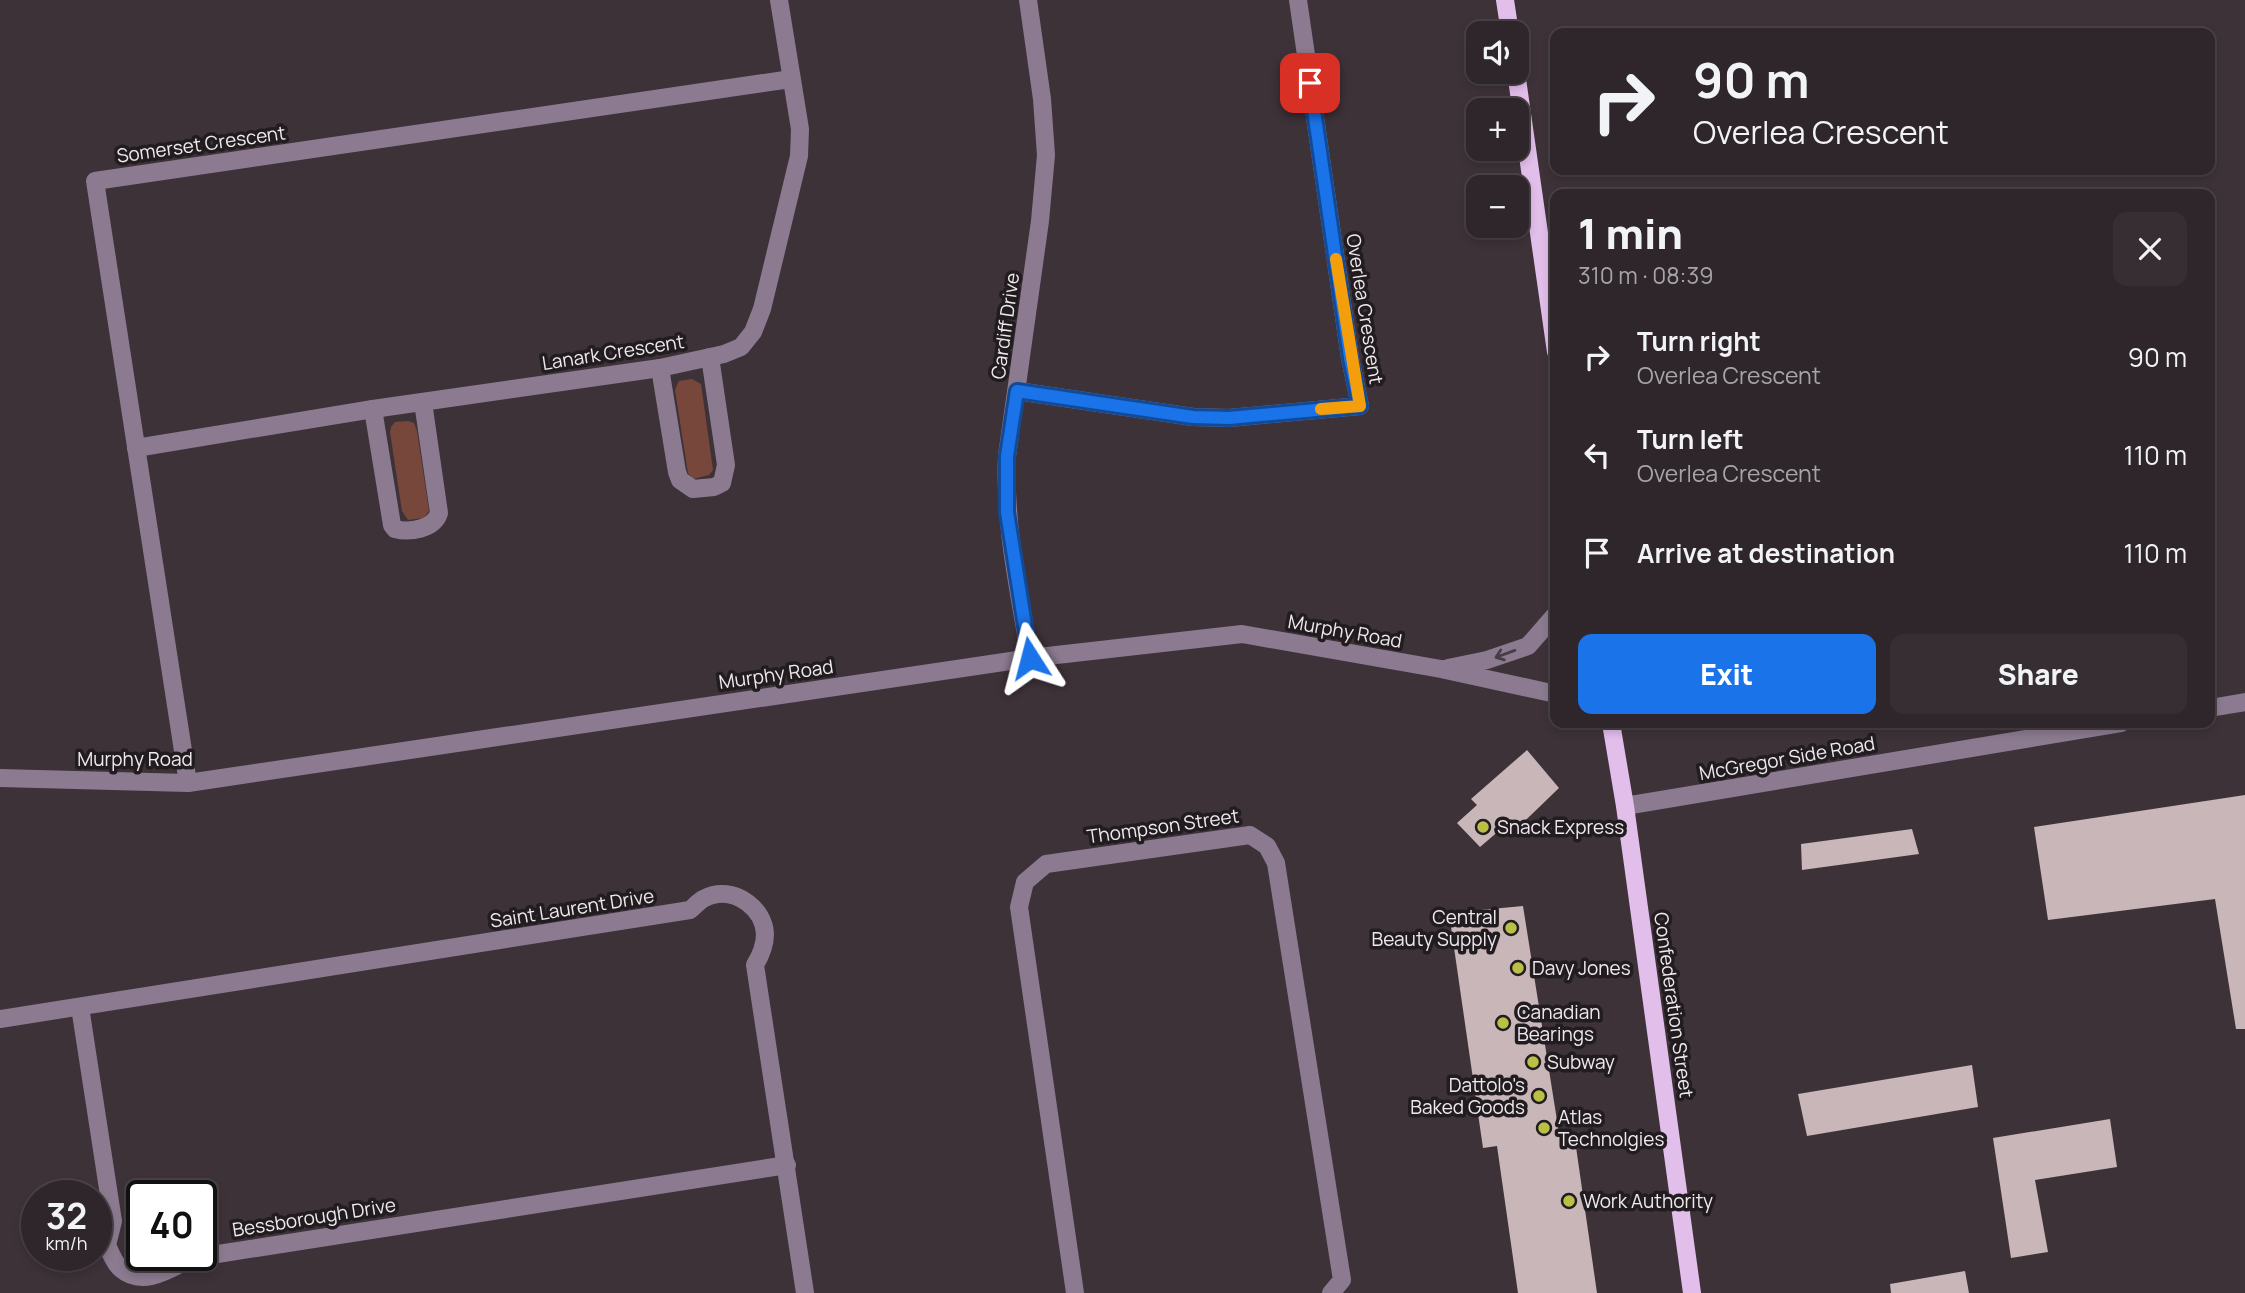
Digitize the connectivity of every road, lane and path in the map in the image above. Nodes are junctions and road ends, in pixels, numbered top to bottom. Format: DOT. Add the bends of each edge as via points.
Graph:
graph roads {
  1 [pos="779,0"];
  2 [pos="1028,0"];
  3 [pos="1298,0"];
  4 [pos="1505,0"];
  5 [pos="1508,21"];
  6 [pos="791,79"];
  7 [pos="1518,84"];
  8 [pos="1550,310"];
  9 [pos="710,357"];
  10 [pos="660,368"];
  11 [pos="1017,391"];
  12 [pos="424,402"];
  13 [pos="373,409"];
  14 [pos="136,448"];
  15 [pos="1550,621"];
  16 [pos="1030,658"];
  17 [pos="1441,669"];
  18 [pos="1550,693"];
  19 [pos="2245,702"];
  20 [pos="2215,707"];
  21 [pos="1612,728"];
  22 [pos="2091,728"];
  23 [pos="0,778"];
  24 [pos="188,783"];
  25 [pos="1625,806"];
  26 [pos="80,1007"];
  27 [pos="0,1019"];
  28 [pos="787,1165"];
  29 [pos="805,1293"];
  30 [pos="1075,1293"];
  31 [pos="1331,1293"];
  32 [pos="1692,1293"];
  1 -- 6 [label="street, Lanark Crescent"];
  2 -- 11 [label="street, Cardiff Drive" via="1046,156"];
  3 -- 11 [label="street, Overlea Crescent" via="1360,406 1193,417"];
  4 -- 5 [label="main road"];
  6 -- 9 [label="street, Lanark Crescent" via="800,129 799,156 762,309 753,332 741,346"];
  6 -- 14 [label="street, Somerset Crescent" via="94,181"];
  7 -- 8 [label="main road"];
  9 -- 10 [label="street, Lanark Crescent"];
  9 -- 10 [label="street" via="726,465 722,484 703,490 686,486 677,472"];
  10 -- 12 [label="street, Lanark Crescent"];
  11 -- 16 [label="street, Cardiff Drive" via="1007,456 1007,512"];
  12 -- 13 [label="street, Lanark Crescent"];
  12 -- 13 [label="street" via="439,513 430,526 400,531 392,525"];
  13 -- 14 [label="street, Lanark Crescent"];
  14 -- 24 [label="street, Somerset Crescent"];
  15 -- 17 [label="street, one-way" via="1528,646"];
  16 -- 17 [label="street, Murphy Road" via="1242,634"];
  16 -- 24 [label="street, Murphy Road"];
  17 -- 18 [label="street, Murphy Road"];
  19 -- 20 [label="street"];
  21 -- 25 [label="main road, Confederation Street"];
  22 -- 25 [label="street, McGregor Side Road"];
  23 -- 24 [label="street, Murphy Road"];
  25 -- 32 [label="main road, Confederation Street"];
  26 -- 27 [label="street, Saint Laurent Drive"];
  26 -- 28 [label="street, Bessborough Drive" via="113,1221 107,1245 119,1268 135,1278 160,1275 192,1258"];
  26 -- 28 [label="street, Saint Laurent Drive" via="691,910 701,899 716,894 734,896 760,915 765,932 763,951 755,965"];
  28 -- 29 [label="street, Saint Laurent Drive"];
  30 -- 31 [label="street, Thompson Street" via="1019,907 1026,882 1046,864 1250,835 1267,846 1276,863 1342,1280"];
}
